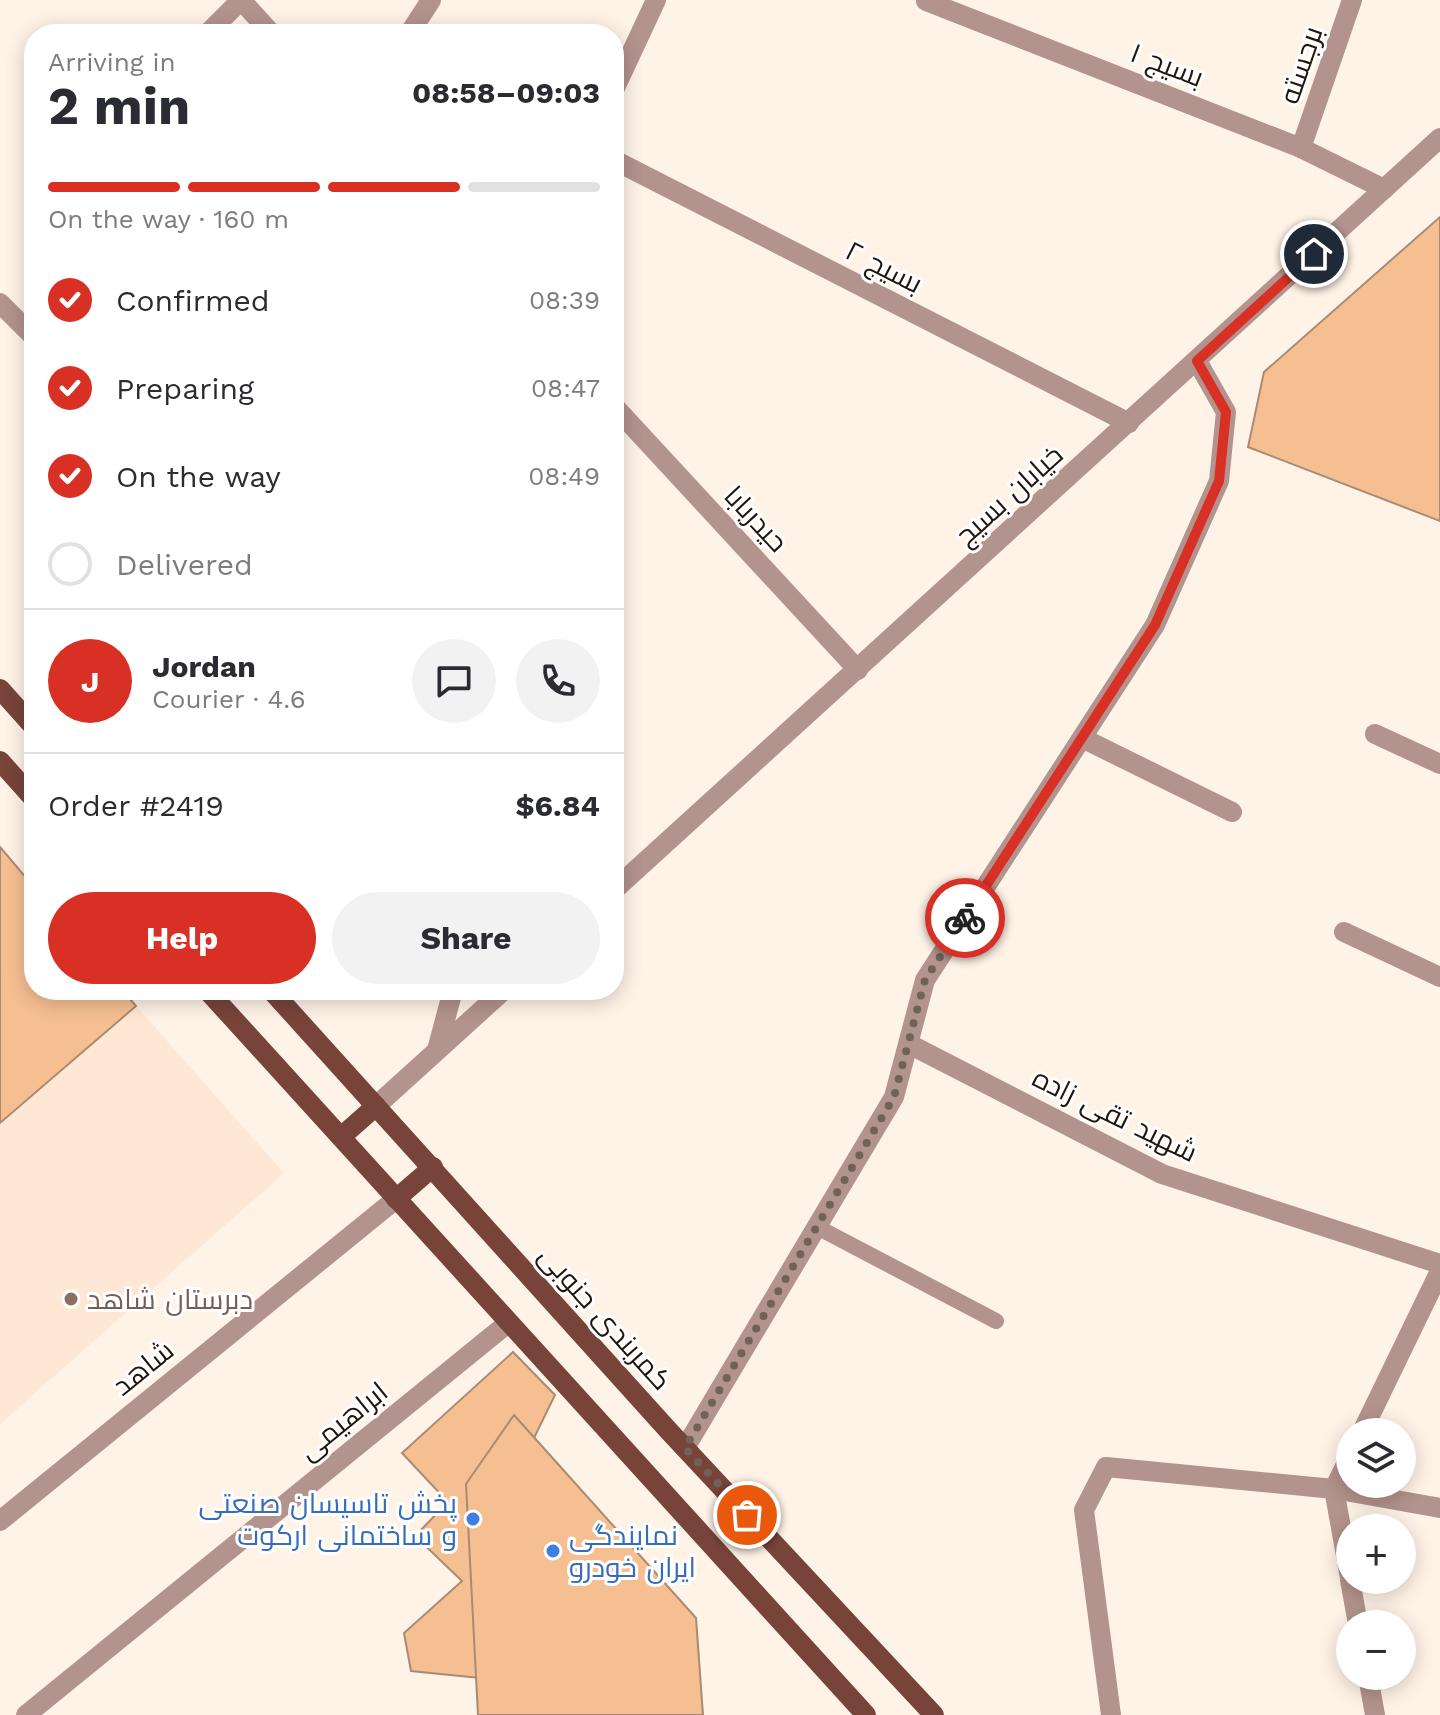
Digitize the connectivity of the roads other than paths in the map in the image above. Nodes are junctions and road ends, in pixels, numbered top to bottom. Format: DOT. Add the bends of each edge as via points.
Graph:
graph roads {
  1 [pos="241,0"];
  2 [pos="431,0"];
  3 [pos="656,0"];
  4 [pos="1352,0"];
  5 [pos="926,1"];
  6 [pos="217,24"];
  7 [pos="263,24"];
  8 [pos="415,24"];
  9 [pos="624,69"];
  10 [pos="1440,138"];
  11 [pos="1301,148"];
  12 [pos="624,165"];
  13 [pos="1384,189"];
  14 [pos="0,303"];
  15 [pos="24,327"];
  16 [pos="1197,361"];
  17 [pos="624,417"];
  18 [pos="1129,423"];
  19 [pos="858,670"];
  20 [pos="0,689"];
  21 [pos="24,716"];
  22 [pos="1375,734"];
  23 [pos="1082,738"];
  24 [pos="0,761"];
  25 [pos="1440,764"];
  26 [pos="24,788"];
  27 [pos="1232,812"];
  28 [pos="624,881"];
  29 [pos="1344,932"];
  30 [pos="1440,977"];
  31 [pos="216,1000"];
  32 [pos="280,1000"];
  33 [pos="450,1000"];
  34 [pos="493,1000"];
  35 [pos="909,1044"];
  36 [pos="437,1050"];
  37 [pos="376,1106"];
  38 [pos="341,1137"];
  39 [pos="433,1167"];
  40 [pos="396,1199"];
  41 [pos="817,1227"];
  42 [pos="1440,1264"];
  43 [pos="1440,1271"];
  44 [pos="996,1321"];
  45 [pos="508,1323"];
  46 [pos="1369,1418"];
  47 [pos="685,1448"];
  48 [pos="1336,1485"];
  49 [pos="1334,1489"];
  50 [pos="1440,1508"];
  51 [pos="1338,1514"];
  52 [pos="0,1521"];
  53 [pos="1371,1690"];
  54 [pos="26,1715"];
  55 [pos="866,1715"];
  56 [pos="934,1715"];
  57 [pos="1111,1715"];
  58 [pos="1375,1715"];
  1 -- 6 [label="street"];
  1 -- 7 [label="street"];
  2 -- 8 [label="street"];
  3 -- 9 [label="street"];
  4 -- 11 [label="street, برجسته"];
  5 -- 11 [label="street, بسیج ۱"];
  10 -- 13 [label="street, خیابان بسیج"];
  11 -- 13 [label="street, بسیج ۱"];
  12 -- 18 [label="street, بسیج ۲"];
  13 -- 16 [label="street, خیابان بسیج"];
  14 -- 15 [label="street"];
  16 -- 18 [label="street, خیابان بسیج"];
  16 -- 23 [label="street" via="1226,412 1219,481 1155,625"];
  17 -- 19 [label="street, حیدربابا"];
  18 -- 19 [label="street, خیابان بسیج"];
  19 -- 28 [label="street, خیابان بسیج"];
  20 -- 21 [label="main road"];
  22 -- 25 [label="street"];
  23 -- 27 [label="street"];
  23 -- 35 [label="street" via="925,980"];
  24 -- 26 [label="main road"];
  29 -- 30 [label="street"];
  31 -- 38 [label="main road"];
  32 -- 37 [label="main road, کمربندی جنوبی"];
  33 -- 36 [label="street"];
  34 -- 36 [label="street"];
  35 -- 41 [label="street" via="894,1097"];
  35 -- 42 [label="street, شهید تقی زاده" via="1162,1174"];
  36 -- 37 [label="street"];
  37 -- 38 [label="main road"];
  37 -- 39 [label="main road, کمربندی جنوبی"];
  38 -- 40 [label="main road"];
  39 -- 40 [label="main road"];
  39 -- 47 [label="main road, کمربندی جنوبی"];
  40 -- 45 [label="main road"];
  40 -- 52 [label="street, شاهد"];
  41 -- 44 [label="lane"];
  41 -- 47 [label="street"];
  43 -- 46 [label="street"];
  45 -- 54 [label="street, ابراهیمی"];
  45 -- 55 [label="main road"];
  47 -- 56 [label="main road, کمربندی جنوبی"];
  48 -- 49 [label="street"];
  49 -- 50 [label="street"];
  49 -- 51 [label="street"];
  49 -- 57 [label="street" via="1106,1467 1084,1510"];
  53 -- 58 [label="street"];
}
